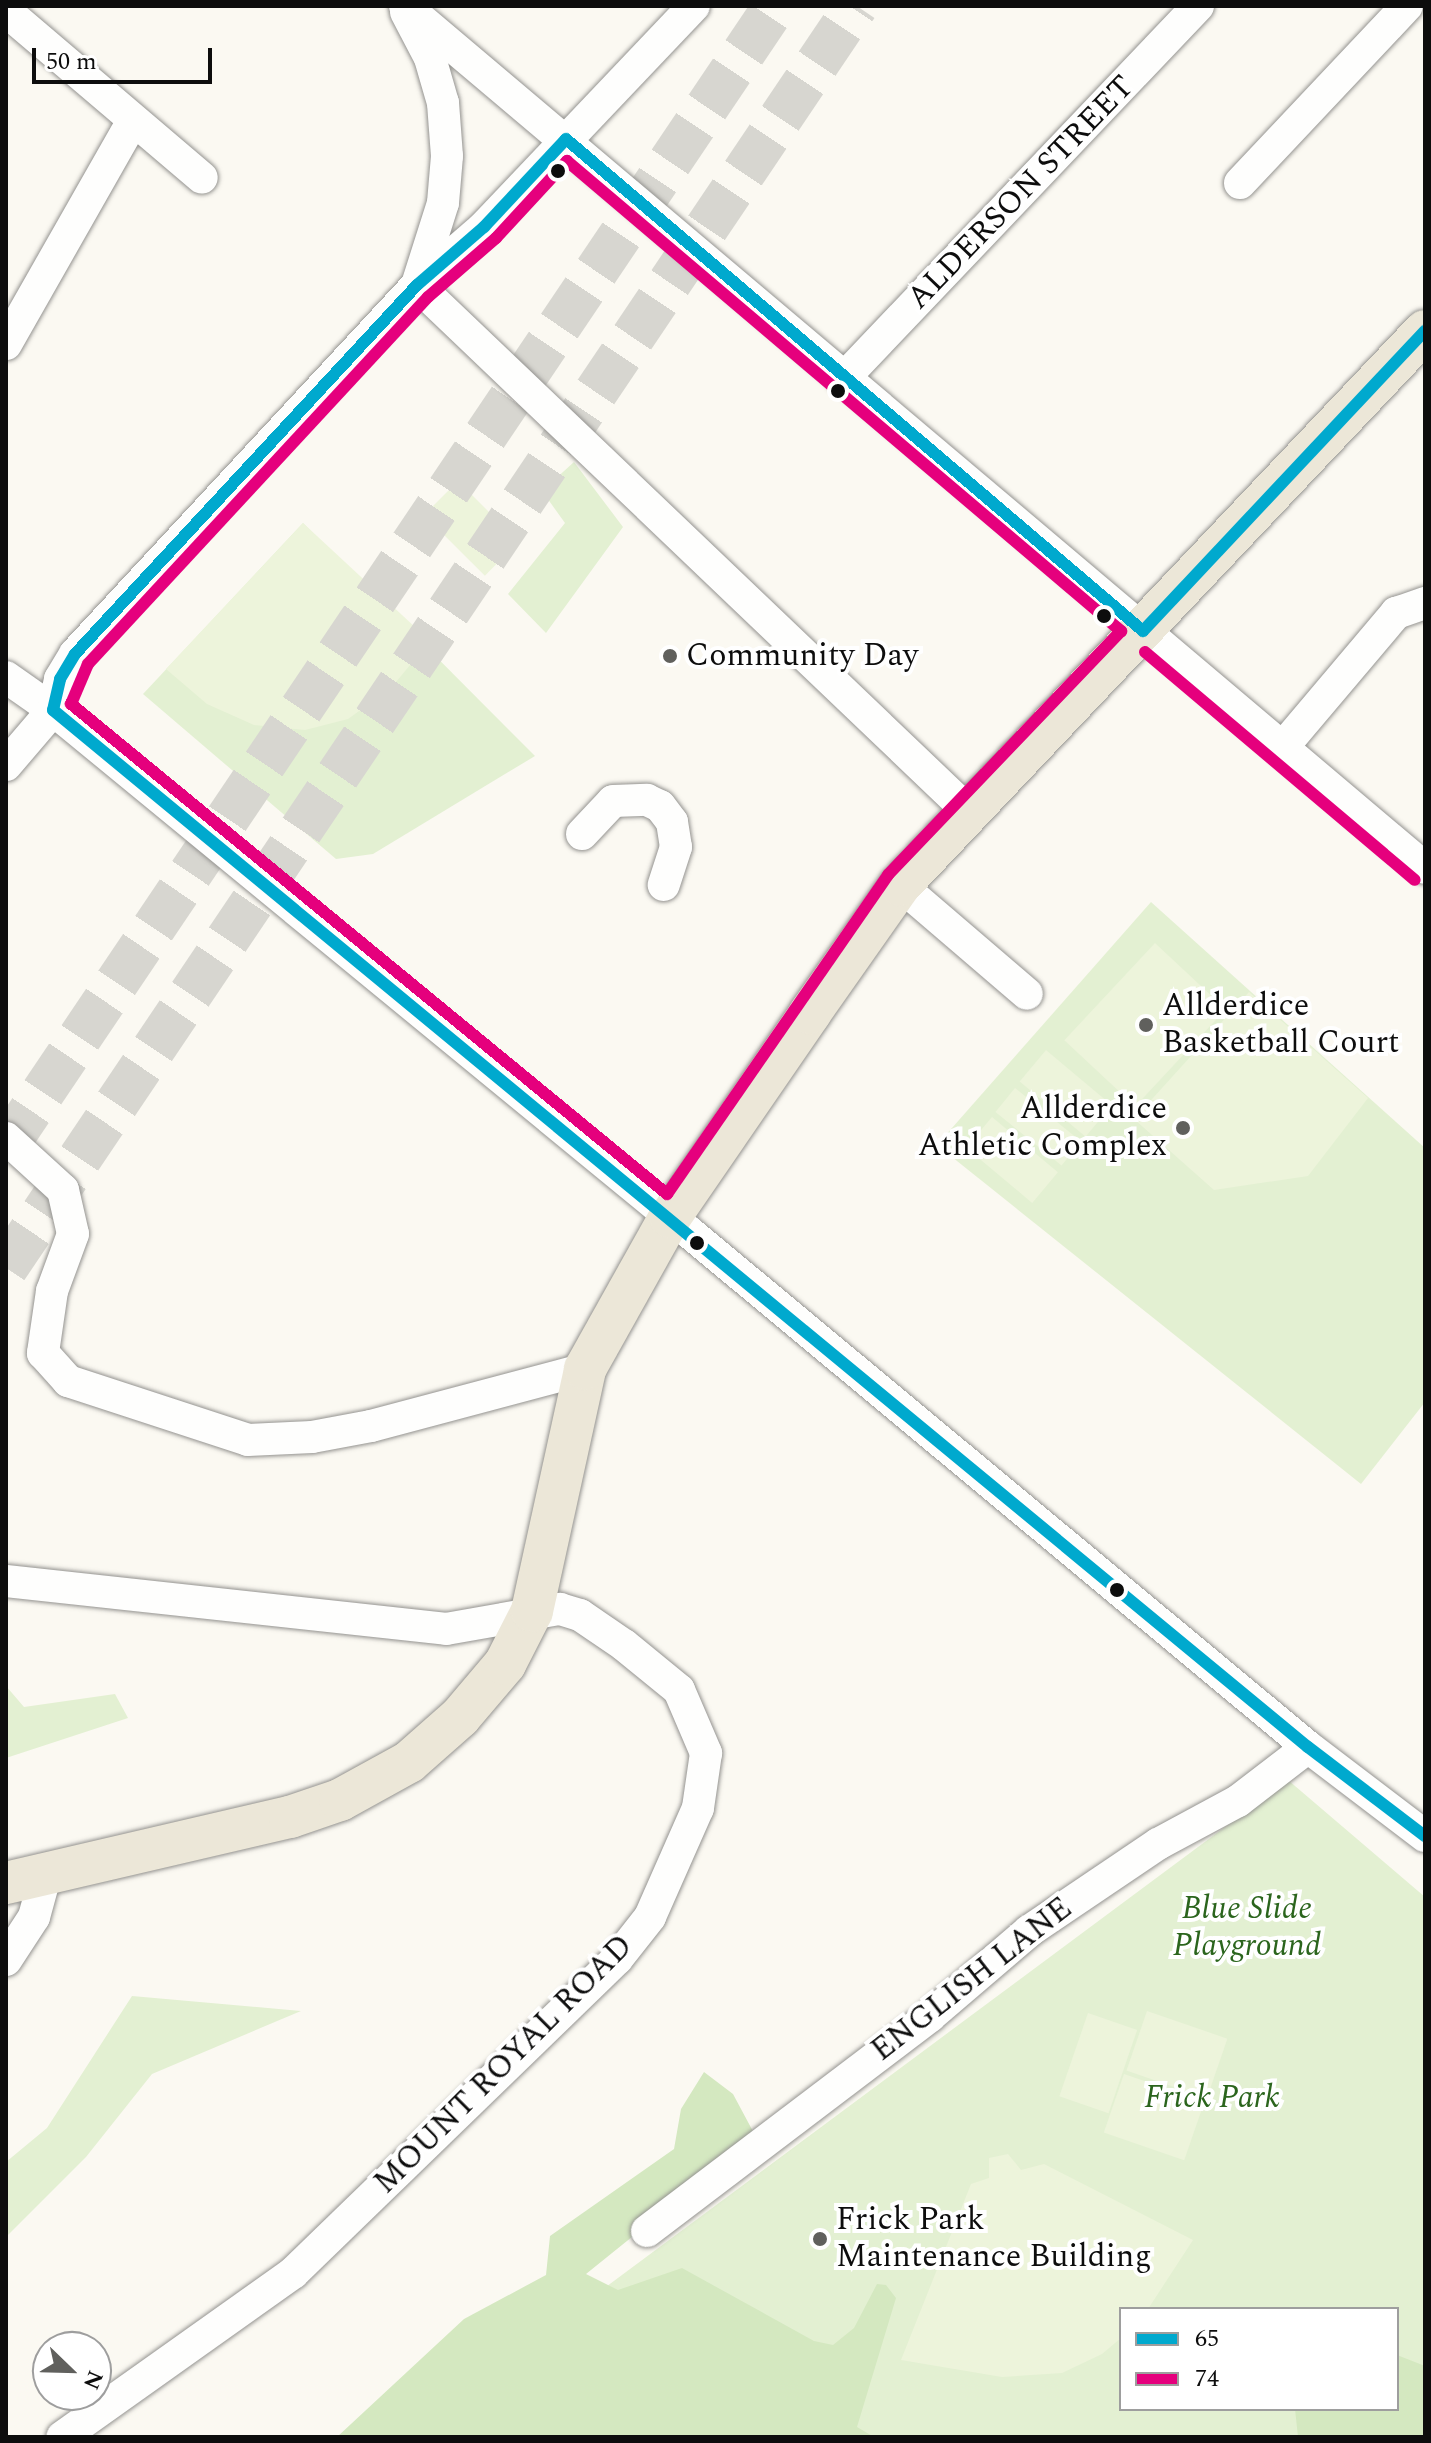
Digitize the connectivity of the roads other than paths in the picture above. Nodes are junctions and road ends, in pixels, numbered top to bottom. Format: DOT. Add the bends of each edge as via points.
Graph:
graph roads {
  1 [pos="404,6"];
  2 [pos="694,6"];
  3 [pos="1198,6"];
  4 [pos="1407,6"];
  5 [pos="6,11"];
  6 [pos="133,120"];
  7 [pos="566,139"];
  8 [pos="202,178"];
  9 [pos="1240,183"];
  10 [pos="417,285"];
  11 [pos="1425,331"];
  12 [pos="6,344"];
  13 [pos="843,379"];
  14 [pos="1425,603"];
  15 [pos="1143,631"];
  16 [pos="6,677"];
  17 [pos="53,710"];
  18 [pos="1282,748"];
  19 [pos="6,765"];
  20 [pos="969,812"];
  21 [pos="582,834"];
  22 [pos="1425,868"];
  23 [pos="664,885"];
  24 [pos="900,885"];
  25 [pos="1027,994"];
  26 [pos="6,1138"];
  27 [pos="670,1217"];
  28 [pos="585,1369"];
  29 [pos="6,1581"];
  30 [pos="61,1586"];
  31 [pos="6,1602"];
  32 [pos="532,1611"];
  33 [pos="1308,1747"];
  34 [pos="1425,1836"];
  35 [pos="46,1873"];
  36 [pos="6,1883"];
  37 [pos="6,1960"];
  38 [pos="647,2231"];
  39 [pos="62,2437"];
  1 -- 7 [label="street"];
  1 -- 10 [label="street" via="430,58 443,103 447,156 443,203"];
  2 -- 7 [label="street"];
  3 -- 13 [label="street, ALDERSON STREET"];
  4 -- 9 [label="street"];
  5 -- 6 [label="street"];
  6 -- 8 [label="street"];
  6 -- 12 [label="street"];
  7 -- 10 [label="street" via="484,227"];
  7 -- 13 [label="street"];
  10 -- 17 [label="street" via="75,654 60,679"];
  10 -- 20 [label="street"];
  11 -- 15 [label="main road"];
  13 -- 15 [label="street"];
  14 -- 18 [label="street" via="1396,613"];
  15 -- 18 [label="street"];
  15 -- 20 [label="main road"];
  16 -- 17 [label="street"];
  17 -- 19 [label="street"];
  17 -- 27 [label="street"];
  18 -- 22 [label="street"];
  20 -- 24 [label="main road"];
  21 -- 23 [label="street" via="613,801 637,799 660,806 672,822 676,847"];
  24 -- 25 [label="street"];
  24 -- 27 [label="main road"];
  26 -- 28 [label="street" via="63,1190 73,1234 52,1291 42,1341 43,1353 68,1381 248,1440 312,1437 371,1426"];
  27 -- 28 [label="main road"];
  27 -- 33 [label="street"];
  28 -- 32 [label="main road"];
  29 -- 30 [label="street, MOUNT ROYAL ROAD"];
  30 -- 31 [label="street"];
  30 -- 32 [label="street, MOUNT ROYAL ROAD" via="446,1629"];
  32 -- 35 [label="main road" via="505,1664 460,1717 409,1762 340,1800 290,1817"];
  32 -- 39 [label="street, MOUNT ROYAL ROAD" via="560,1609 580,1615 624,1645 679,1690 706,1753 698,1808 650,1917 617,1959 293,2273"];
  33 -- 34 [label="street"];
  33 -- 38 [label="street, ENGLISH LANE" via="1238,1801 1158,1844 1029,1931 930,2016"];
  35 -- 36 [label="main road"];
  35 -- 37 [label="street" via="34,1917"];
}
